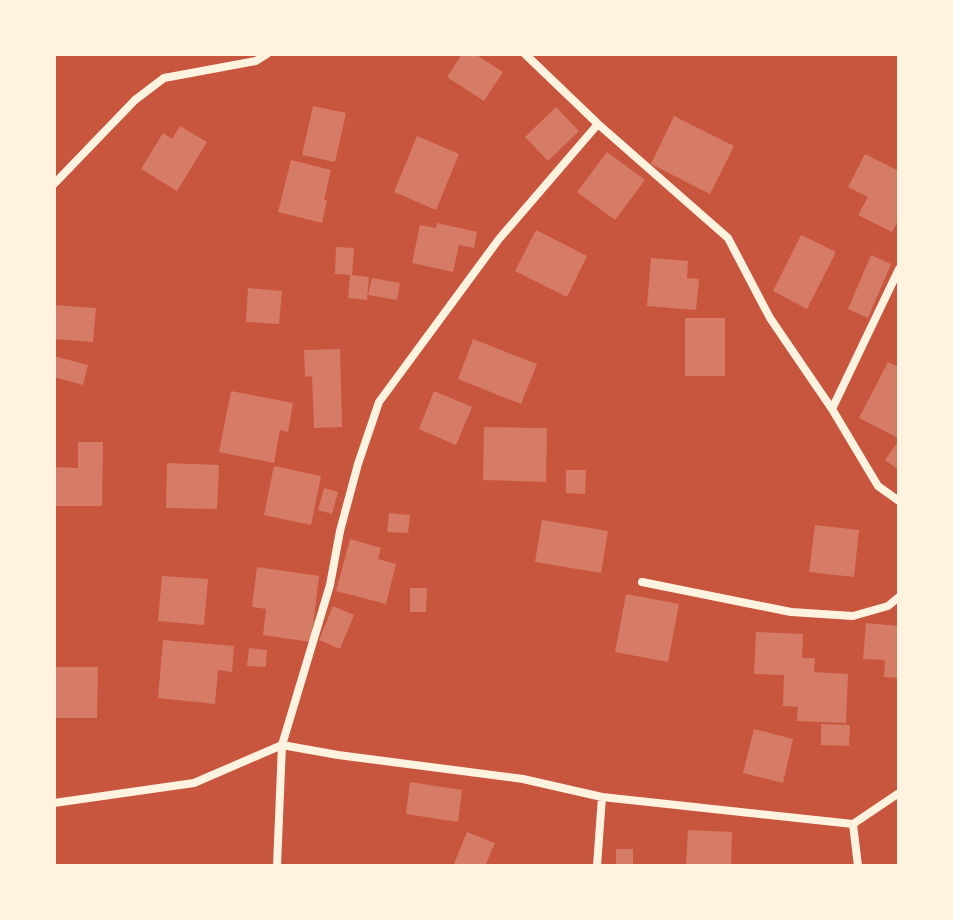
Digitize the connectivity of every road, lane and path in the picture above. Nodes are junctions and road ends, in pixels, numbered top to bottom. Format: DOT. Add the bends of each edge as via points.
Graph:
graph roads {
  1 [pos="267,54"];
  2 [pos="525,54"];
  3 [pos="598,124"];
  4 [pos="54,184"];
  5 [pos="899,269"];
  6 [pos="832,409"];
  7 [pos="899,501"];
  8 [pos="642,582"];
  9 [pos="899,597"];
  10 [pos="282,745"];
  11 [pos="899,793"];
  12 [pos="602,797"];
  13 [pos="54,803"];
  14 [pos="853,824"];
  15 [pos="277,866"];
  16 [pos="597,866"];
  17 [pos="858,866"];
  1 -- 4 [label="street" via="256,61 164,78 135,100"];
  2 -- 3 [label="street"];
  3 -- 6 [label="street" via="728,238 770,318"];
  3 -- 10 [label="street" via="499,239 379,402"];
  5 -- 6 [label="street"];
  6 -- 7 [label="street" via="878,486"];
  8 -- 9 [label="street" via="791,612 853,616 888,606"];
  10 -- 12 [label="street" via="523,779"];
  10 -- 13 [label="street" via="194,783"];
  10 -- 15 [label="street"];
  11 -- 14 [label="street"];
  12 -- 14 [label="street"];
  12 -- 16 [label="street"];
  14 -- 17 [label="street"];
}
